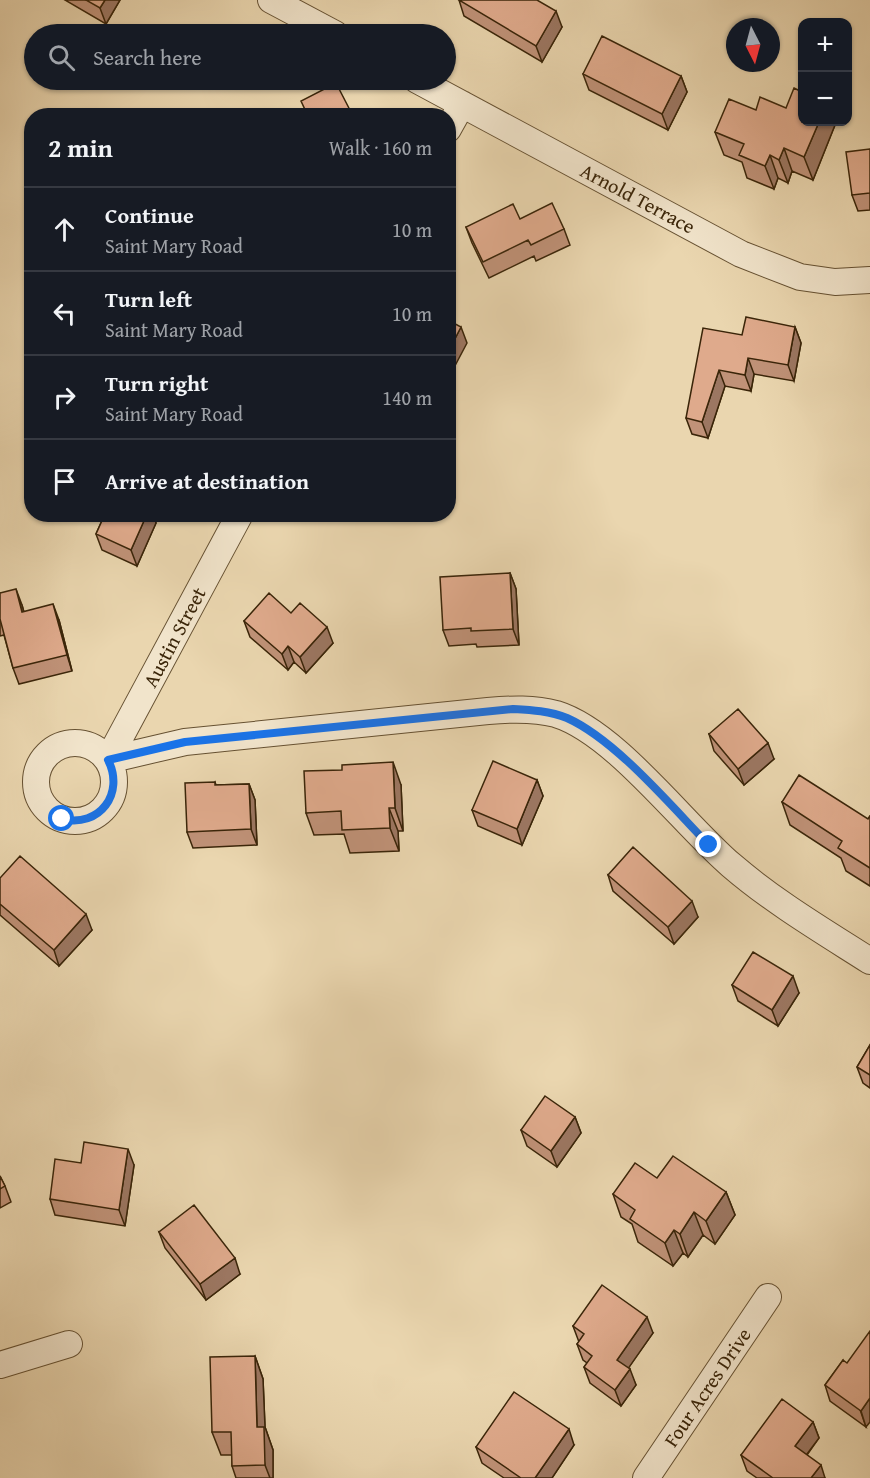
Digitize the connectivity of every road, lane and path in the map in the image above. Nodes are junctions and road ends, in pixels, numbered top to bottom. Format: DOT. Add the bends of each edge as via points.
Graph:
graph roads {
  1 [pos="271,0"];
  2 [pos="316,24"];
  3 [pos="436,90"];
  4 [pos="462,104"];
  5 [pos="456,115"];
  6 [pos="870,280"];
  7 [pos="236,522"];
  8 [pos="870,961"];
  9 [pos="768,1297"];
  10 [pos="69,1344"];
  11 [pos="0,1365"];
  12 [pos="646,1478"];
  1 -- 2 [label="street"];
  3 -- 4 [label="street, Arnold Terrace"];
  4 -- 5 [label="street"];
  4 -- 6 [label="street, Arnold Terrace" via="760,262 816,280"];
  7 -- 8 [label="street, Austin Street" via="108,760 185,742 513,709 554,714 582,726 629,764 709,845 754,884"];
  9 -- 12 [label="street, Four Acres Drive"];
  10 -- 11 [label="street"];
}
